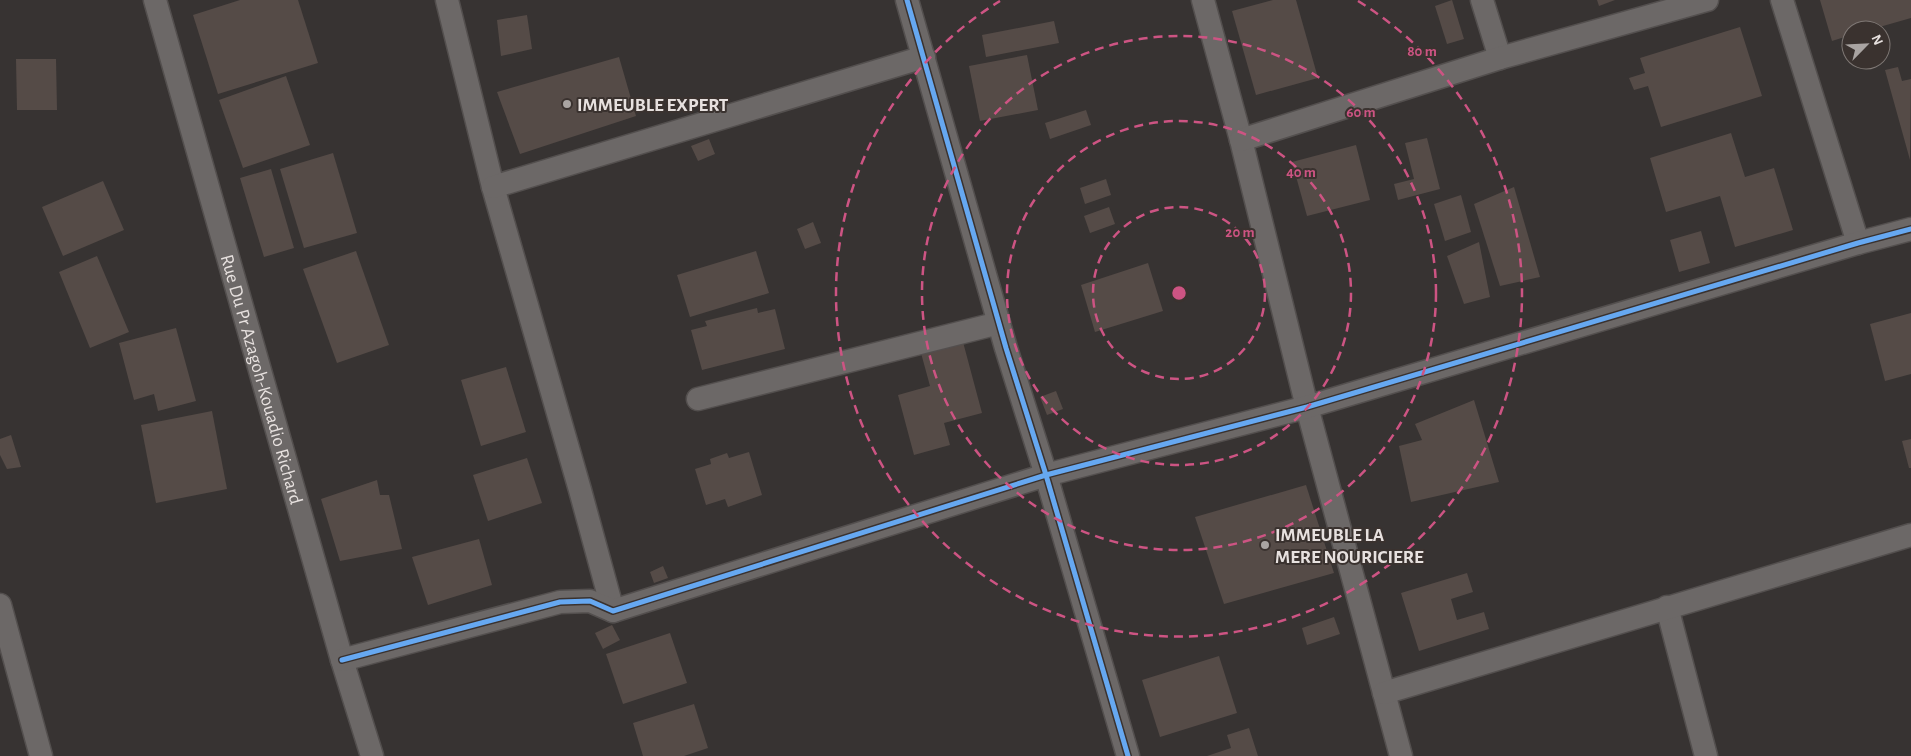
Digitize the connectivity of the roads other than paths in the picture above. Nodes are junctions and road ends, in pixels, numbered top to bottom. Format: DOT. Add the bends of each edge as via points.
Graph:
graph roads {
  1 [pos="155,0"];
  2 [pos="447,0"];
  3 [pos="907,0"];
  4 [pos="1204,0"];
  5 [pos="1482,0"];
  6 [pos="1707,0"];
  7 [pos="1782,0"];
  8 [pos="924,57"];
  9 [pos="1500,58"];
  10 [pos="1241,140"];
  11 [pos="493,187"];
  12 [pos="1911,229"];
  13 [pos="1858,243"];
  14 [pos="999,322"];
  15 [pos="698,399"];
  16 [pos="1307,407"];
  17 [pos="1046,475"];
  18 [pos="1911,535"];
  19 [pos="0,605"];
  20 [pos="1667,607"];
  21 [pos="613,611"];
  22 [pos="342,660"];
  23 [pos="1384,693"];
  24 [pos="41,756"];
  25 [pos="372,756"];
  26 [pos="1128,756"];
  27 [pos="1401,756"];
  28 [pos="1706,756"];
  1 -- 22 [label="street, Rue Du Pr Azagoh-Kouadio Richard"];
  2 -- 11 [label="street"];
  3 -- 8 [label="street"];
  4 -- 10 [label="street"];
  5 -- 9 [label="street"];
  6 -- 9 [label="street"];
  7 -- 13 [label="street"];
  8 -- 11 [label="street"];
  8 -- 14 [label="street"];
  9 -- 10 [label="street"];
  10 -- 16 [label="street"];
  11 -- 21 [label="street"];
  12 -- 13 [label="street"];
  13 -- 16 [label="street"];
  14 -- 15 [label="street"];
  14 -- 17 [label="street"];
  16 -- 17 [label="street"];
  16 -- 23 [label="street"];
  17 -- 21 [label="street"];
  17 -- 26 [label="street"];
  18 -- 20 [label="street"];
  19 -- 24 [label="street"];
  20 -- 23 [label="street"];
  20 -- 28 [label="street"];
  21 -- 22 [label="street" via="590,601 560,602"];
  22 -- 25 [label="street, Rue Du Pr Azagoh-Kouadio Richard"];
  23 -- 27 [label="street"];
}
